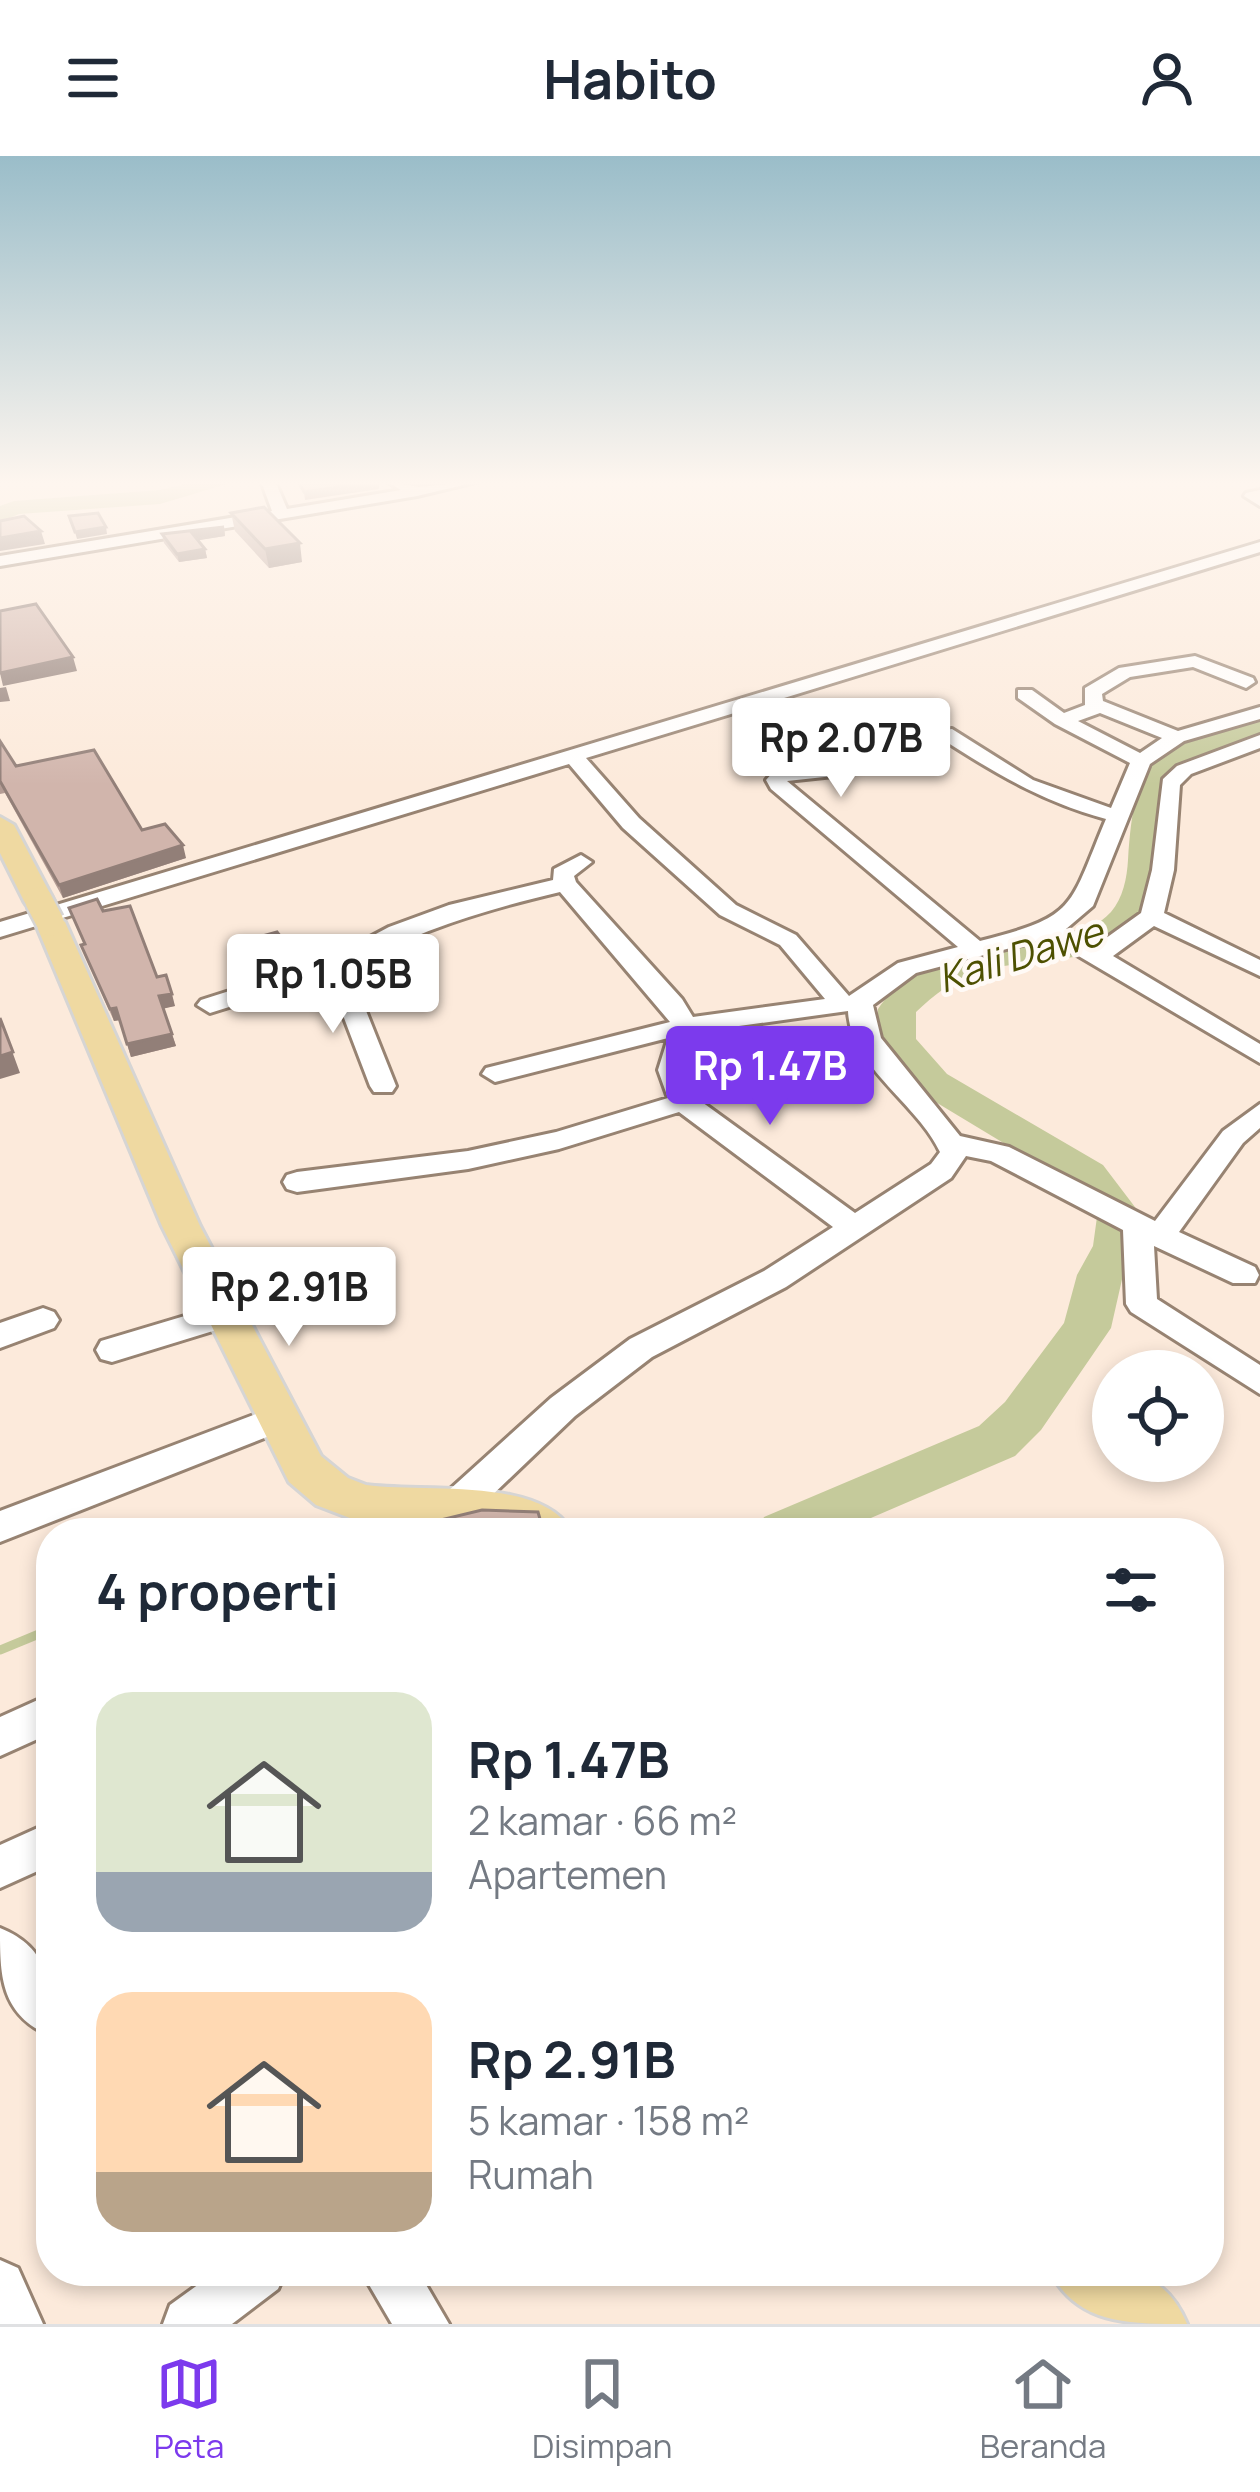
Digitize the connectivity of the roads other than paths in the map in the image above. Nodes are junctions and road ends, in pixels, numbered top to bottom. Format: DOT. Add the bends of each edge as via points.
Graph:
graph roads {
  1 [pos="1144,582"];
  2 [pos="1246,682"];
  3 [pos="1025,694"];
  4 [pos="757,700"];
  5 [pos="1096,705"];
  6 [pos="1260,713"];
  7 [pos="1062,720"];
  8 [pos="1178,737"];
  9 [pos="1236,739"];
  10 [pos="848,749"];
  11 [pos="571,754"];
  12 [pos="1141,760"];
  13 [pos="1118,816"];
  14 [pos="2,832"];
  15 [pos="580,862"];
  16 [pos="565,884"];
  17 [pos="1152,916"];
  18 [pos="0,930"];
  19 [pos="1260,942"];
  20 [pos="1073,944"];
  21 [pos="973,948"];
  22 [pos="1233,954"];
  23 [pos="336,965"];
  24 [pos="1260,969"];
  25 [pos="851,1002"];
  26 [pos="210,1005"];
  27 [pos="686,1026"];
  28 [pos="1260,1055"];
  29 [pos="495,1074"];
  30 [pos="383,1086"];
  31 [pos="683,1102"];
  32 [pos="1260,1113"];
  33 [pos="952,1143"];
  34 [pos="297,1182"];
  35 [pos="853,1226"];
  36 [pos="1149,1231"];
  37 [pos="1244,1275"];
  38 [pos="228,1315"];
  39 [pos="43,1320"];
  40 [pos="0,1336"];
  41 [pos="112,1350"];
  42 [pos="1260,1382"];
  43 [pos="280,1418"];
  44 [pos="450,1512"];
  45 [pos="524,1518"];
  46 [pos="0,1527"];
  47 [pos="36,1720"];
  48 [pos="0,1737"];
  49 [pos="36,1850"];
  50 [pos="0,1867"];
  51 [pos="0,1950"];
  52 [pos="36,1994"];
  53 [pos="0,2286"];
  54 [pos="240,2286"];
  55 [pos="397,2286"];
  56 [pos="1104,2286"];
  57 [pos="17,2324"];
  58 [pos="189,2324"];
  59 [pos="423,2324"];
  60 [pos="1153,2324"];
  1 -- 4 [label="street"];
  2 -- 5 [label="street" via="1199,661 1174,663 1114,677 1092,692"];
  3 -- 7 [label="street"];
  4 -- 10 [label="street" via="793,729 827,729"];
  4 -- 11 [label="street"];
  5 -- 7 [label="street"];
  5 -- 8 [label="street"];
  6 -- 9 [label="street"];
  7 -- 12 [label="street"];
  8 -- 9 [label="street"];
  8 -- 12 [label="street"];
  9 -- 17 [label="street" via="1170,784"];
  10 -- 13 [label="street" via="945,733 1037,790"];
  10 -- 21 [label="street" via="853,766 782,774 778,785"];
  11 -- 18 [label="street"];
  11 -- 25 [label="street" via="631,824 728,910 788,940"];
  12 -- 13 [label="street"];
  13 -- 20 [label="street"];
  14 -- 38 [label="main road"];
  15 -- 16 [label="street" via="562,874"];
  16 -- 23 [label="street" via="458,910"];
  16 -- 27 [label="street"];
  17 -- 20 [label="street"];
  17 -- 22 [label="street"];
  19 -- 22 [label="street"];
  20 -- 21 [label="street"];
  20 -- 28 [label="street"];
  21 -- 25 [label="street" via="907,968"];
  22 -- 24 [label="street"];
  23 -- 26 [label="street"];
  23 -- 30 [label="street"];
  25 -- 27 [label="street"];
  25 -- 33 [label="street" via="878,1052"];
  27 -- 29 [label="street"];
  27 -- 31 [label="street" via="671,1070"];
  31 -- 34 [label="street" via="468,1160"];
  31 -- 35 [label="street"];
  32 -- 36 [label="street"];
  33 -- 35 [label="street" via="952,1160 941,1171"];
  33 -- 36 [label="street" via="998,1154"];
  35 -- 44 [label="street" via="775,1279 641,1348 562,1407"];
  36 -- 37 [label="street"];
  36 -- 42 [label="street" via="1142,1304"];
  38 -- 41 [label="street"];
  38 -- 43 [label="main road"];
  39 -- 40 [label="street"];
  43 -- 44 [label="main road" via="322,1489"];
  43 -- 46 [label="street"];
  44 -- 45 [label="main road"];
  47 -- 48 [label="street"];
  49 -- 50 [label="street"];
  51 -- 52 [label="street"];
  53 -- 57 [label="street"];
  54 -- 58 [label="street"];
  55 -- 59 [label="street"];
  56 -- 60 [label="main road"];
}
